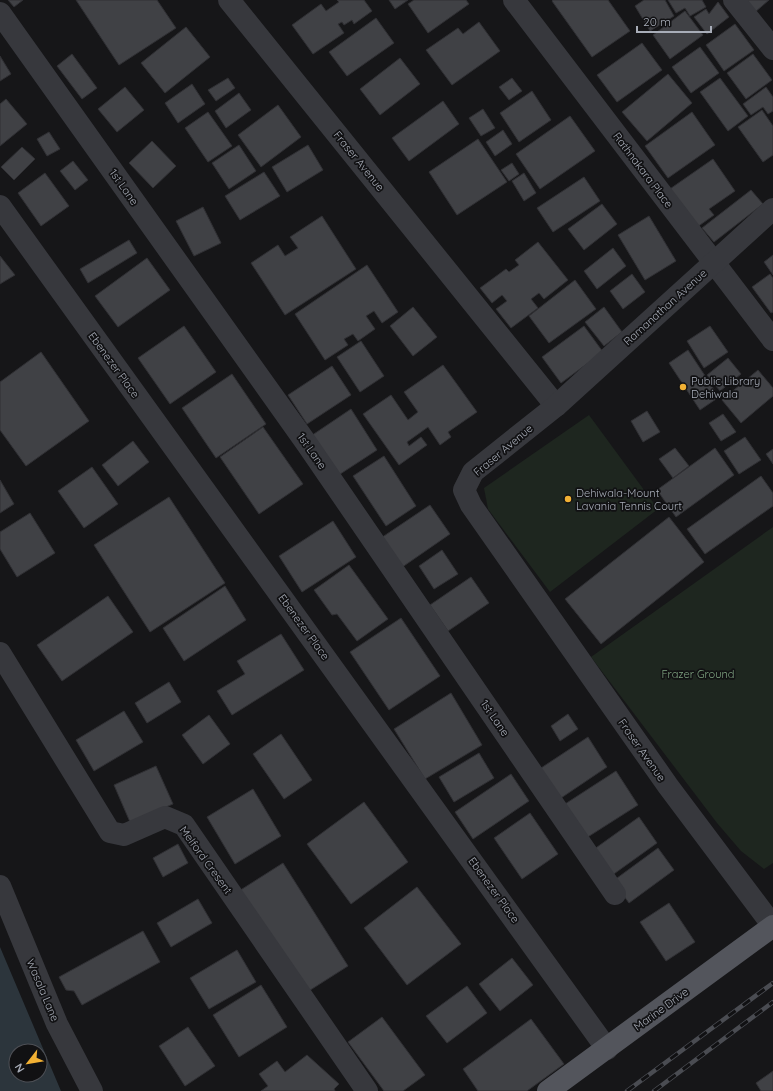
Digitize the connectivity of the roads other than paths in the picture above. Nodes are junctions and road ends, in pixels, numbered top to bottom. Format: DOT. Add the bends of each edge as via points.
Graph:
graph roads {
  1 [pos="229,0"];
  2 [pos="514,0"];
  3 [pos="734,0"];
  4 [pos="0,13"];
  5 [pos="773,49"];
  6 [pos="0,206"];
  7 [pos="773,208"];
  8 [pos="713,263"];
  9 [pos="773,340"];
  10 [pos="556,406"];
  11 [pos="0,653"];
  12 [pos="0,886"];
  13 [pos="615,894"];
  14 [pos="773,926"];
  15 [pos="608,1049"];
  16 [pos="92,1091"];
  17 [pos="367,1091"];
  18 [pos="548,1091"];
  1 -- 10 [label="street, Fraser Avenue"];
  2 -- 8 [label="street, Rathnakara Place"];
  3 -- 5 [label="street"];
  4 -- 13 [label="street, 1st Lane" via="307,444"];
  6 -- 15 [label="street, Ebenezer Place"];
  7 -- 8 [label="street, Ramanathan Avenue"];
  8 -- 9 [label="street, Rathnakara Place"];
  8 -- 10 [label="street, Ramanathan Avenue"];
  10 -- 14 [label="street, Fraser Avenue" via="474,472 464,490 471,505 668,786"];
  11 -- 17 [label="street, Melford Cresent" via="110,832 124,835 165,816 184,825"];
  12 -- 16 [label="street, Wasala Lane" via="57,1024"];
  14 -- 15 [label="main road, Marine Drive"];
  15 -- 18 [label="main road, Marine Drive"];
}
